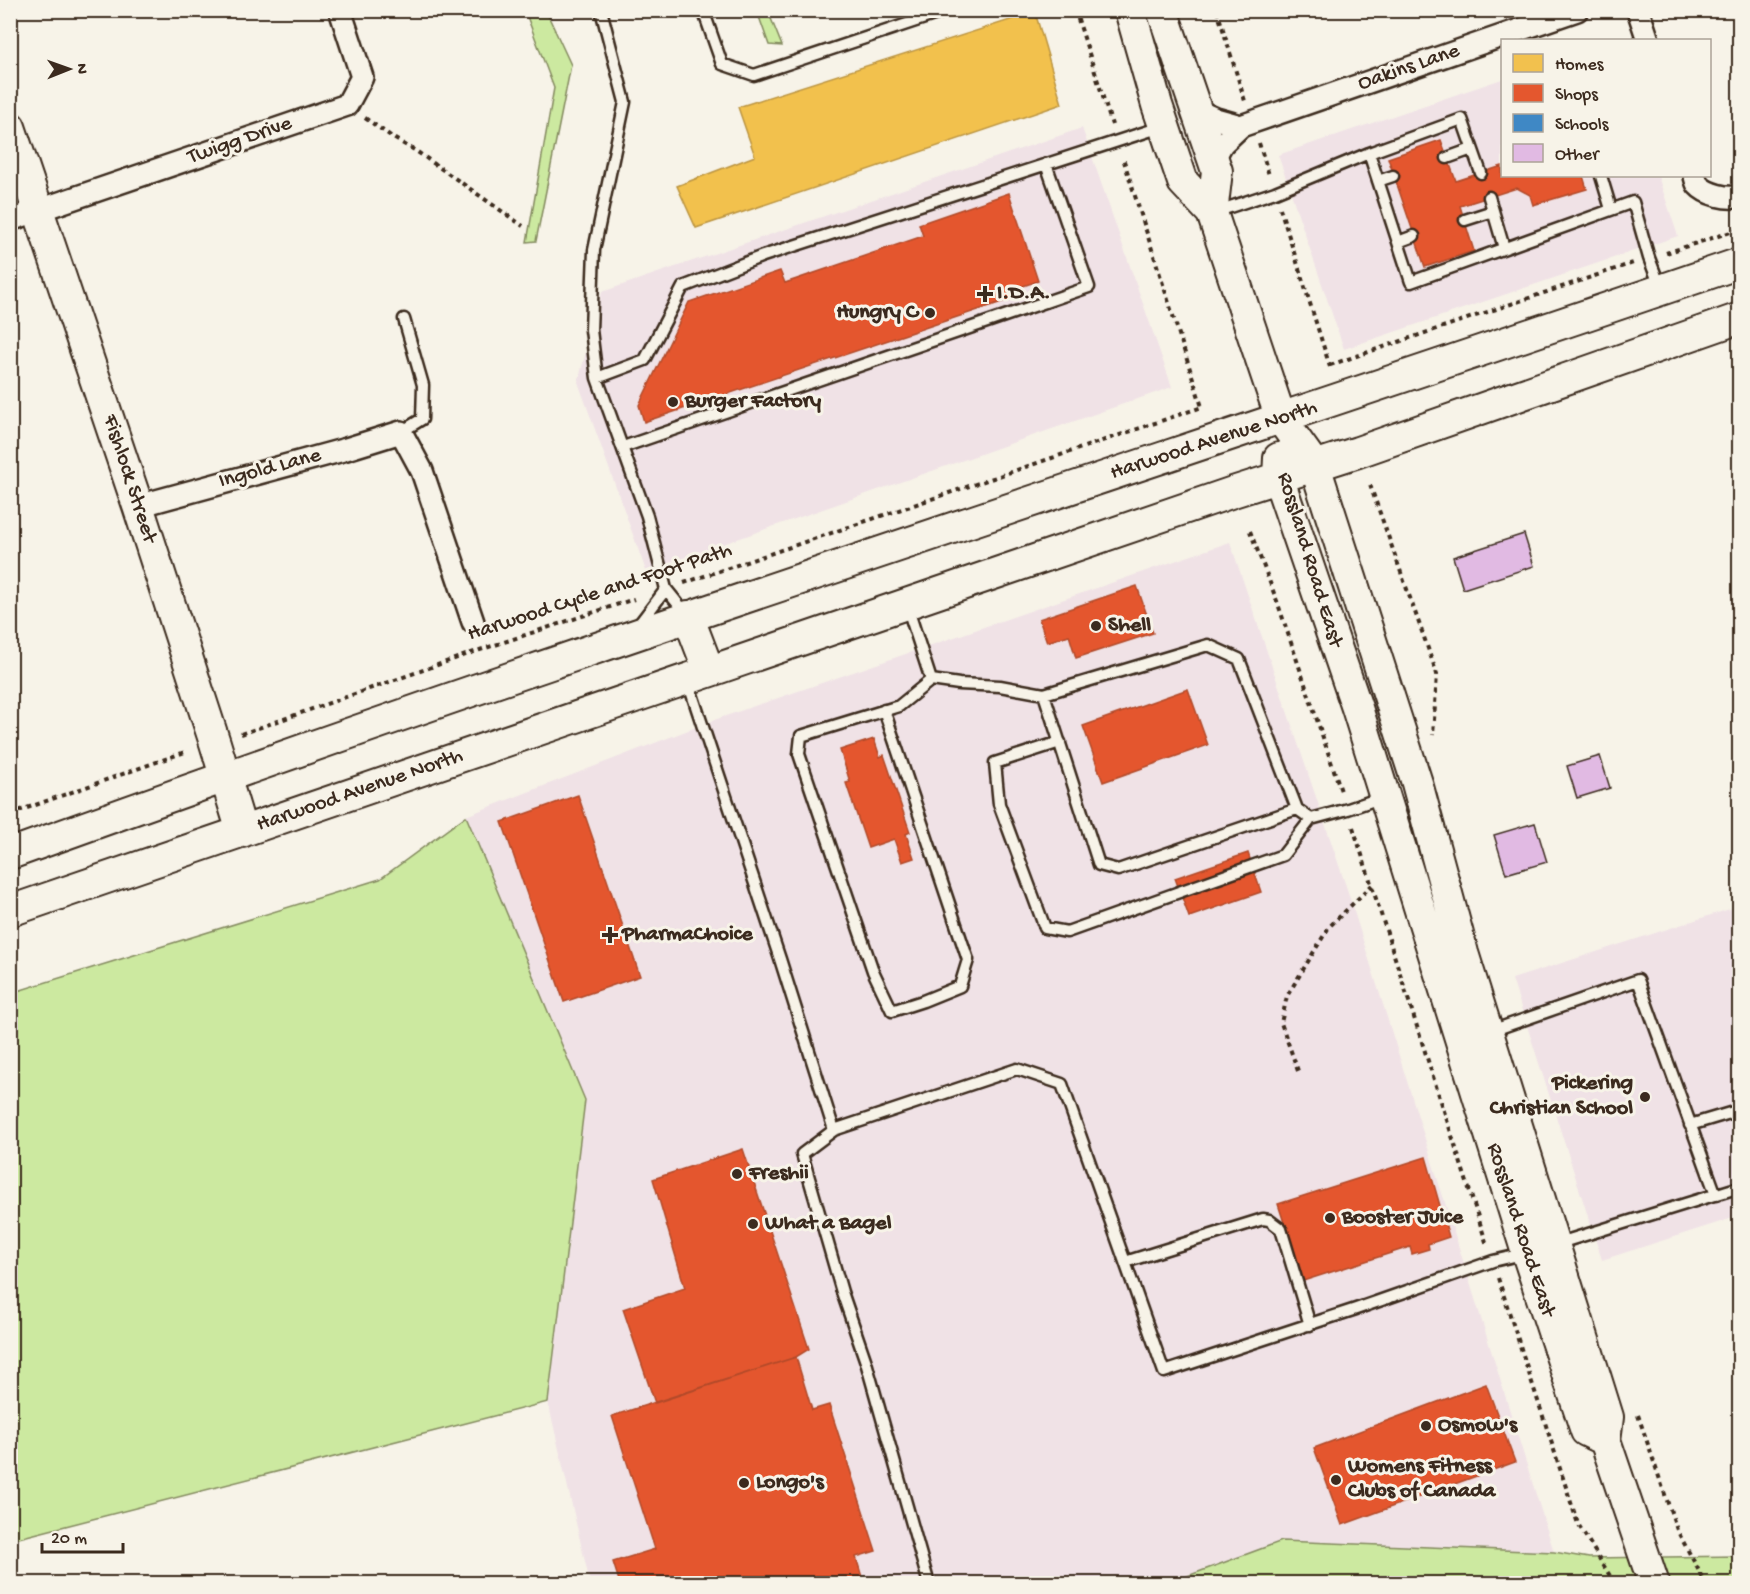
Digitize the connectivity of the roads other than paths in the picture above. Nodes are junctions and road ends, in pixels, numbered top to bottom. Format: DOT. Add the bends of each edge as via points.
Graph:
graph roads {
  1 [pos="340,10"];
  2 [pos="601,10"];
  3 [pos="703,10"];
  4 [pos="949,10"];
  5 [pos="1130,10"];
  6 [pos="1162,10"];
  7 [pos="1577,10"];
  8 [pos="1638,10"];
  9 [pos="1648,39"];
  10 [pos="1196,110"];
  11 [pos="1164,126"];
  12 [pos="1241,126"];
  13 [pos="10,127"];
  14 [pos="1473,149"];
  15 [pos="1369,153"];
  16 [pos="1447,158"];
  17 [pos="1213,160"];
  18 [pos="1046,164"];
  19 [pos="1481,173"];
  20 [pos="1393,176"];
  21 [pos="1601,177"];
  22 [pos="1695,177"];
  23 [pos="1378,181"];
  24 [pos="1740,196"];
  25 [pos="1488,197"];
  26 [pos="1611,209"];
  27 [pos="1493,211"];
  28 [pos="1212,213"];
  29 [pos="24,215"];
  30 [pos="1465,220"];
  31 [pos="1414,236"];
  32 [pos="1398,242"];
  33 [pos="1504,248"];
  34 [pos="1740,263"];
  35 [pos="1662,290"];
  36 [pos="1740,318"];
  37 [pos="404,319"];
  38 [pos="597,378"];
  39 [pos="1281,419"];
  40 [pos="401,432"];
  41 [pos="623,447"];
  42 [pos="1315,466"];
  43 [pos="1278,477"];
  44 [pos="138,506"];
  45 [pos="666,589"];
  46 [pos="906,605"];
  47 [pos="688,616"];
  48 [pos="473,622"];
  49 [pos="629,636"];
  50 [pos="698,675"];
  51 [pos="932,680"];
  52 [pos="1044,694"];
  53 [pos="884,710"];
  54 [pos="1060,742"];
  55 [pos="224,776"];
  56 [pos="1383,796"];
  57 [pos="1297,809"];
  58 [pos="1311,819"];
  59 [pos="242,832"];
  60 [pos="10,854"];
  61 [pos="10,911"];
  62 [pos="1488,1032"];
  63 [pos="1740,1110"];
  64 [pos="1690,1125"];
  65 [pos="834,1130"];
  66 [pos="1740,1187"];
  67 [pos="1716,1195"];
  68 [pos="1540,1249"];
  69 [pos="1125,1262"];
  70 [pos="1310,1325"];
  71 [pos="930,1584"];
  72 [pos="1654,1584"];
  1 -- 29 [label="street, Twigg Drive" via="362,77 347,105"];
  2 -- 38 [label="lane" via="625,102 594,250 591,330"];
  3 -- 4 [label="lane" via="722,64 754,75"];
  5 -- 11 [label="main road"];
  6 -- 10 [label="main road"];
  7 -- 12 [label="street, Oakins Lane"];
  8 -- 9 [label="street"];
  10 -- 12 [label="street"];
  10 -- 17 [label="main road"];
  11 -- 18 [label="lane"];
  11 -- 28 [label="main road" via="1183,182"];
  12 -- 17 [label="street, Oakins Lane" via="1222,144"];
  13 -- 29 [label="main road, Fishlock Street"];
  14 -- 15 [label="lane" via="1462,119"];
  14 -- 16 [label="lane"];
  14 -- 19 [label="lane"];
  15 -- 23 [label="lane"];
  15 -- 28 [label="lane"];
  17 -- 28 [label="main road" via="1217,171"];
  18 -- 38 [label="lane" via="763,256 683,287 645,360"];
  18 -- 41 [label="lane" via="1089,287"];
  20 -- 23 [label="lane"];
  21 -- 26 [label="lane"];
  22 -- 24 [label="street" via="1698,184 1713,194"];
  23 -- 32 [label="lane"];
  25 -- 27 [label="lane"];
  26 -- 33 [label="lane"];
  26 -- 35 [label="lane" via="1633,202"];
  27 -- 30 [label="lane"];
  27 -- 33 [label="lane"];
  28 -- 39 [label="main road"];
  29 -- 44 [label="main road, Fishlock Street"];
  31 -- 32 [label="lane"];
  32 -- 33 [label="lane" via="1411,282"];
  34 -- 35 [label="main road, Harwood Avenue North"];
  35 -- 39 [label="main road, Harwood Avenue North"];
  36 -- 42 [label="main road, Harwood Avenue North"];
  37 -- 40 [label="lane, Ingold Lane" via="423,396 422,418"];
  38 -- 41 [label="lane"];
  39 -- 42 [label="main road, Rossland Road East"];
  39 -- 43 [label="main road, Rossland Road East"];
  39 -- 47 [label="main road, Harwood Avenue North"];
  40 -- 44 [label="street, Ingold Lane"];
  40 -- 48 [label="street" via="422,471"];
  41 -- 45 [label="lane"];
  42 -- 43 [label="main road, Harwood Avenue North"];
  42 -- 62 [label="main road, Rossland Road East" via="1417,783"];
  43 -- 46 [label="main road, Harwood Avenue North"];
  43 -- 56 [label="main road, Rossland Road East"];
  44 -- 55 [label="main road, Fishlock Street"];
  45 -- 47 [label="lane"];
  45 -- 49 [label="lane"];
  46 -- 50 [label="main road, Harwood Avenue North"];
  46 -- 51 [label="lane"];
  47 -- 49 [label="main road, Harwood Avenue North"];
  47 -- 50 [label="main road"];
  49 -- 55 [label="main road, Harwood Avenue North"];
  50 -- 59 [label="main road, Harwood Avenue North"];
  50 -- 65 [label="lane"];
  51 -- 52 [label="lane"];
  51 -- 53 [label="lane" via="899,706"];
  52 -- 54 [label="lane"];
  52 -- 57 [label="lane" via="1208,645 1239,659"];
  53 -- 53 [label="lane" via="801,736 799,754 873,971 892,1011 960,986 968,960"];
  54 -- 57 [label="lane" via="1099,865 1118,870"];
  54 -- 58 [label="lane" via="995,763 999,804 1045,928 1066,932 1283,855"];
  55 -- 59 [label="main road, Fishlock Street"];
  55 -- 60 [label="main road, Harwood Avenue North"];
  56 -- 58 [label="lane"];
  56 -- 68 [label="main road, Rossland Road East"];
  57 -- 58 [label="lane"];
  59 -- 61 [label="main road, Harwood Avenue North"];
  62 -- 64 [label="lane" via="1638,980"];
  62 -- 68 [label="main road, Rossland Road East"];
  63 -- 64 [label="lane"];
  64 -- 67 [label="lane"];
  65 -- 69 [label="lane" via="1017,1069 1062,1084"];
  65 -- 71 [label="lane" via="801,1154"];
  66 -- 67 [label="lane"];
  67 -- 68 [label="lane"];
  68 -- 70 [label="lane" via="1493,1261"];
  68 -- 72 [label="main road, Rossland Road East" via="1608,1417 1605,1440"];
  69 -- 70 [label="lane" via="1269,1220 1281,1229"];
  69 -- 70 [label="lane" via="1164,1372"];
}
